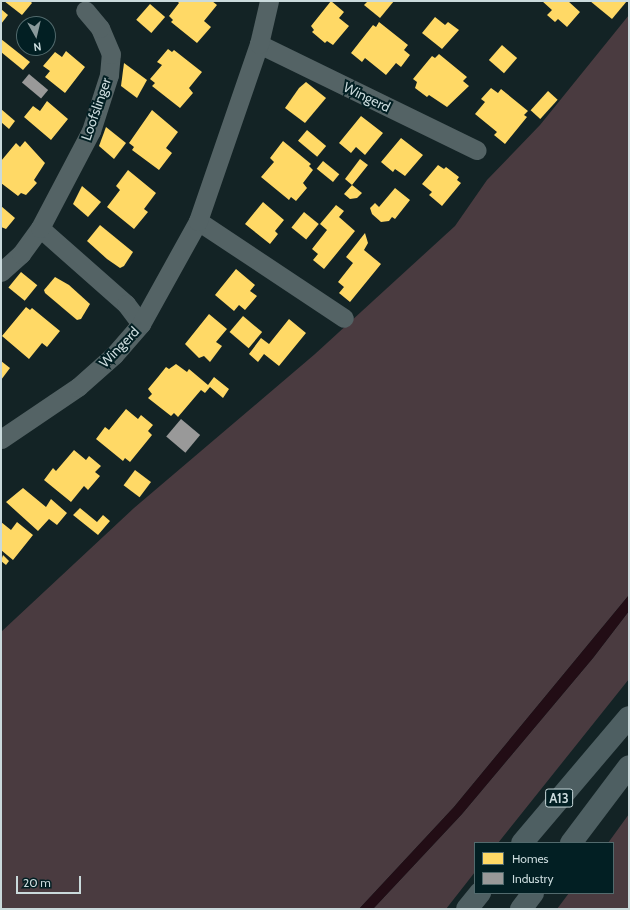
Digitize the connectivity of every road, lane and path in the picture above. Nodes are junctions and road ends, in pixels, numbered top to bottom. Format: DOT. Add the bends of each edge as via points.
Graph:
graph roads {
  1 [pos="269,1"];
  2 [pos="85,10"];
  3 [pos="259,44"];
  4 [pos="476,150"];
  5 [pos="198,221"];
  6 [pos="40,228"];
  7 [pos="1,272"];
  8 [pos="344,318"];
  9 [pos="141,324"];
  10 [pos="1,439"];
  11 [pos="629,717"];
  12 [pos="629,766"];
  13 [pos="523,842"];
  14 [pos="572,842"];
  15 [pos="479,894"];
  16 [pos="532,894"];
  17 [pos="467,909"];
  18 [pos="521,909"];
  1 -- 3 [label="street, Wingerd"];
  2 -- 6 [label="street, Loofslinger" via="100,28 111,54 109,75 91,131"];
  3 -- 4 [label="street, Wingerd"];
  3 -- 5 [label="street, Wingerd"];
  5 -- 8 [label="street"];
  5 -- 9 [label="street, Wingerd"];
  6 -- 7 [label="street, Loofslinger" via="21,254"];
  6 -- 9 [label="street" via="126,304"];
  9 -- 10 [label="street, Wingerd" via="114,356 78,387"];
  11 -- 13 [label="highway, A13"];
  12 -- 14 [label="highway, A13"];
  15 -- 17 [label="highway"];
  16 -- 18 [label="highway"];
}
